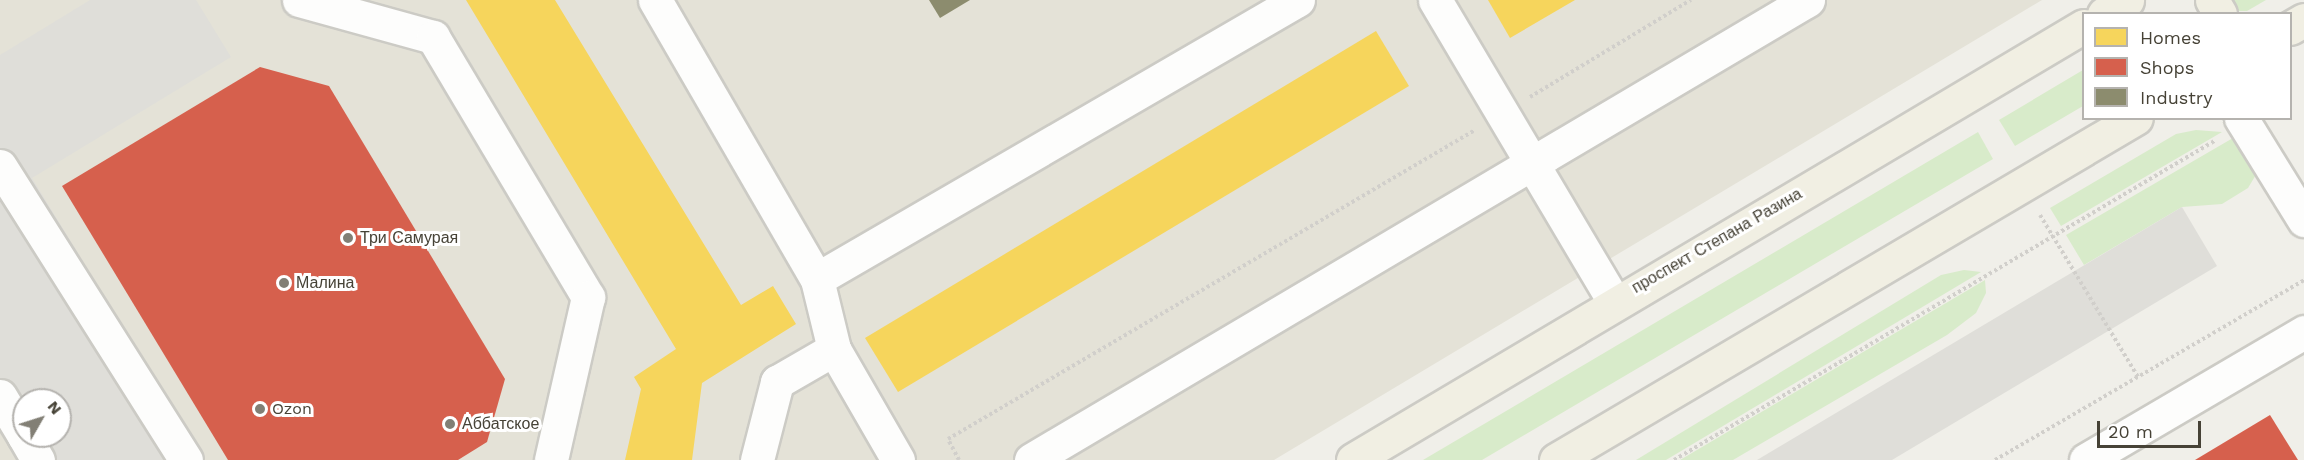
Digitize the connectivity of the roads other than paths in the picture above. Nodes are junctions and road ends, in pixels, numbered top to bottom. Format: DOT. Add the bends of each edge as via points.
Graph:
graph roads {
  1 [pos="299,0"];
  2 [pos="655,0"];
  3 [pos="1298,0"];
  4 [pos="1435,0"];
  5 [pos="1808,0"];
  6 [pos="2127,0"];
  7 [pos="2107,12"];
  8 [pos="2082,27"];
  9 [pos="2133,120"];
  10 [pos="2242,121"];
  11 [pos="1532,163"];
  12 [pos="0,166"];
  13 [pos="2304,220"];
  14 [pos="817,279"];
  15 [pos="1614,302"];
  16 [pos="2304,332"];
  17 [pos="834,350"];
  18 [pos="1559,459"];
  19 [pos="186,460"];
  20 [pos="551,460"];
  21 [pos="757,460"];
  22 [pos="898,460"];
  23 [pos="1031,460"];
  24 [pos="1353,460"];
  25 [pos="2086,460"];
  1 -- 20 [label="lane" via="433,37 588,297"];
  2 -- 14 [label="lane"];
  3 -- 14 [label="lane"];
  4 -- 11 [label="lane"];
  5 -- 11 [label="lane"];
  6 -- 7 [label="main road"];
  8 -- 15 [label="main road, проспект Степана Разина"];
  9 -- 18 [label="main road"];
  10 -- 13 [label="lane"];
  11 -- 15 [label="lane"];
  11 -- 23 [label="lane"];
  12 -- 19 [label="lane"];
  14 -- 17 [label="lane"];
  15 -- 24 [label="main road, проспект Степана Разина"];
  16 -- 25 [label="lane"];
  17 -- 21 [label="lane" via="777,382"];
  17 -- 22 [label="lane"];
}
